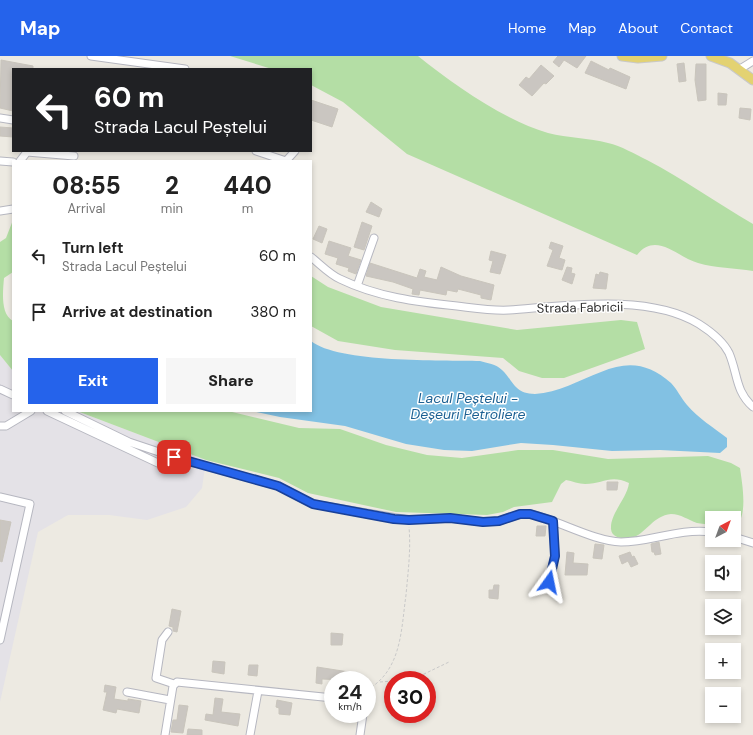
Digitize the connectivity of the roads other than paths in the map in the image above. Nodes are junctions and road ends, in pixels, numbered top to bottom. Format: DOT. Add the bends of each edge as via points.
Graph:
graph roads {
  1 [pos="91,56"];
  2 [pos="622,56"];
  3 [pos="656,56"];
  4 [pos="711,56"];
  5 [pos="753,60"];
  6 [pos="178,68"];
  7 [pos="740,69"];
  8 [pos="753,80"];
  9 [pos="0,118"];
  10 [pos="12,120"];
  11 [pos="27,152"];
  12 [pos="27,152"];
  13 [pos="259,152"];
  14 [pos="294,152"];
  15 [pos="74,156"];
  16 [pos="21,160"];
  17 [pos="283,160"];
  18 [pos="287,160"];
  19 [pos="0,161"];
  20 [pos="12,162"];
  21 [pos="12,209"];
  22 [pos="0,211"];
  23 [pos="374,238"];
  24 [pos="312,258"];
  25 [pos="357,286"];
  26 [pos="0,389"];
  27 [pos="12,395"];
  28 [pos="753,407"];
  29 [pos="29,412"];
  30 [pos="49,412"];
  31 [pos="67,412"];
  32 [pos="0,426"];
  33 [pos="160,464"];
  34 [pos="0,498"];
  35 [pos="553,521"];
  36 [pos="705,532"];
  37 [pos="741,539"];
  38 [pos="753,543"];
  39 [pos="549,582"];
  40 [pos="168,632"];
  41 [pos="0,640"];
  42 [pos="174,684"];
  43 [pos="258,691"];
  44 [pos="127,692"];
  45 [pos="324,697"];
  46 [pos="170,700"];
  47 [pos="362,723"];
  48 [pos="165,735"];
  49 [pos="250,735"];
  50 [pos="360,735"];
  1 -- 6 [label="street"];
  2 -- 3 [label="main road"];
  4 -- 7 [label="main road"];
  5 -- 7 [label="street"];
  7 -- 8 [label="main road"];
  9 -- 10 [label="street"];
  11 -- 15 [label="street"];
  12 -- 16 [label="street"];
  13 -- 17 [label="street"];
  14 -- 18 [label="street"];
  19 -- 20 [label="street"];
  21 -- 22 [label="street"];
  23 -- 25 [label="street"];
  24 -- 25 [label="street, Strada Fabricii" via="339,278"];
  25 -- 28 [label="street, Strada Fabricii" via="384,296 412,302 472,308 507,310 555,305 598,305 646,306 672,311 700,324 721,342 728,352 740,391"];
  26 -- 27 [label="street"];
  29 -- 32 [label="street" via="6,426"];
  30 -- 33 [label="street"];
  31 -- 35 [label="street" via="129,442 278,486 313,504 409,520 450,518 483,522 530,514"];
  34 -- 41 [label="street" via="30,504"];
  35 -- 36 [label="street" via="603,539 621,542 683,531"];
  35 -- 39 [label="street" via="555,556"];
  37 -- 38 [label="street"];
  40 -- 42 [label="street" via="162,640 156,678"];
  42 -- 43 [label="street" via="180,682"];
  42 -- 46 [label="street"];
  43 -- 45 [label="street"];
  43 -- 49 [label="street"];
  44 -- 46 [label="street"];
  46 -- 48 [label="street"];
  47 -- 50 [label="street"];
}
